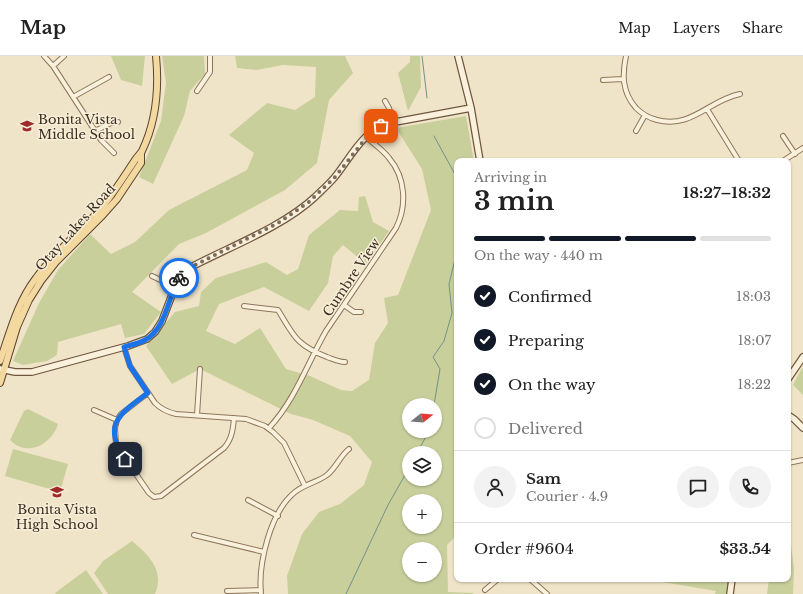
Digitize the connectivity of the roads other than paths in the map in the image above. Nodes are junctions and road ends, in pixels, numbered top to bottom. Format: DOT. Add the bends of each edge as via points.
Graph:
graph roads {
  1 [pos="44,56"];
  2 [pos="64,56"];
  3 [pos="156,56"];
  4 [pos="210,56"];
  5 [pos="458,56"];
  6 [pos="626,56"];
  7 [pos="53,66"];
  8 [pos="109,77"];
  9 [pos="623,79"];
  10 [pos="603,80"];
  11 [pos="197,91"];
  12 [pos="740,94"];
  13 [pos="73,97"];
  14 [pos="385,102"];
  15 [pos="471,108"];
  16 [pos="707,109"];
  17 [pos="645,115"];
  18 [pos="118,122"];
  19 [pos="393,122"];
  20 [pos="95,131"];
  21 [pos="636,131"];
  22 [pos="783,136"];
  23 [pos="366,138"];
  24 [pos="803,148"];
  25 [pos="114,153"];
  26 [pos="141,153"];
  27 [pos="794,154"];
  28 [pos="479,158"];
  29 [pos="737,158"];
  30 [pos="788,158"];
  31 [pos="152,276"];
  32 [pos="175,287"];
  33 [pos="244,306"];
  34 [pos="344,306"];
  35 [pos="361,312"];
  36 [pos="124,347"];
  37 [pos="315,352"];
  38 [pos="803,357"];
  39 [pos="0,361"];
  40 [pos="345,362"];
  41 [pos="2,369"];
  42 [pos="200,369"];
  43 [pos="791,375"];
  44 [pos="0,383"];
  45 [pos="148,393"];
  46 [pos="94,410"];
  47 [pos="197,415"];
  48 [pos="234,418"];
  49 [pos="791,418"];
  50 [pos="117,420"];
  51 [pos="269,428"];
  52 [pos="803,428"];
  53 [pos="349,449"];
  54 [pos="803,460"];
  55 [pos="791,462"];
  56 [pos="305,486"];
  57 [pos="248,500"];
  58 [pos="278,516"];
  59 [pos="194,535"];
  60 [pos="264,552"];
  61 [pos="494,582"];
  62 [pos="533,582"];
  63 [pos="732,582"];
  64 [pos="485,590"];
  65 [pos="227,591"];
  66 [pos="261,592"];
  67 [pos="547,594"];
  68 [pos="730,594"];
  1 -- 7 [label="street"];
  2 -- 7 [label="street"];
  3 -- 26 [label="main road, Otay Lakes Road" via="157,85 154,110 149,134"];
  4 -- 11 [label="street" via="210,72"];
  5 -- 15 [label="street"];
  6 -- 9 [label="street"];
  7 -- 13 [label="street"];
  8 -- 13 [label="street"];
  9 -- 10 [label="street"];
  9 -- 17 [label="street" via="630,100"];
  12 -- 16 [label="street" via="730,96"];
  13 -- 20 [label="street"];
  14 -- 19 [label="street"];
  15 -- 19 [label="street"];
  15 -- 28 [label="street"];
  16 -- 17 [label="street" via="691,118 674,122 660,121"];
  16 -- 29 [label="street"];
  17 -- 21 [label="street"];
  18 -- 20 [label="street"];
  19 -- 23 [label="street" via="377,128"];
  20 -- 25 [label="street"];
  22 -- 27 [label="street"];
  23 -- 32 [label="street" via="335,177 309,202 278,223 195,265 184,273"];
  23 -- 34 [label="street, Cumbre View" via="395,166 403,186 403,205 396,228"];
  24 -- 27 [label="street"];
  26 -- 39 [label="main road, Otay Lakes Road" via="98,212 52,257 23,296"];
  26 -- 41 [label="main road, Otay Lakes Road" via="141,163 117,199 41,281 17,327"];
  27 -- 30 [label="street"];
  31 -- 32 [label="street"];
  32 -- 36 [label="street" via="155,332 143,341"];
  33 -- 37 [label="street" via="278,310 296,339"];
  34 -- 35 [label="street" via="354,312"];
  34 -- 37 [label="street, Cumbre View"];
  36 -- 41 [label="street" via="28,373"];
  36 -- 45 [label="street" via="130,366"];
  37 -- 40 [label="street"];
  37 -- 51 [label="street, Cumbre View" via="286,408"];
  38 -- 43 [label="street"];
  41 -- 44 [label="main road, Otay Lakes Road"];
  42 -- 47 [label="street"];
  45 -- 47 [label="street" via="160,408 168,412"];
  45 -- 50 [label="street"];
  46 -- 50 [label="street"];
  47 -- 48 [label="street"];
  48 -- 50 [label="street" via="232,436 224,448 160,496 154,497 116,445"];
  48 -- 51 [label="street" via="254,421"];
  49 -- 52 [label="street"];
  51 -- 56 [label="street" via="288,449"];
  53 -- 56 [label="street" via="328,474"];
  54 -- 55 [label="street"];
  56 -- 58 [label="street" via="289,498"];
  57 -- 58 [label="street"];
  58 -- 60 [label="street"];
  59 -- 60 [label="street"];
  60 -- 66 [label="street"];
  61 -- 64 [label="street"];
  62 -- 67 [label="street"];
  63 -- 68 [label="street"];
  65 -- 66 [label="street"];
}
